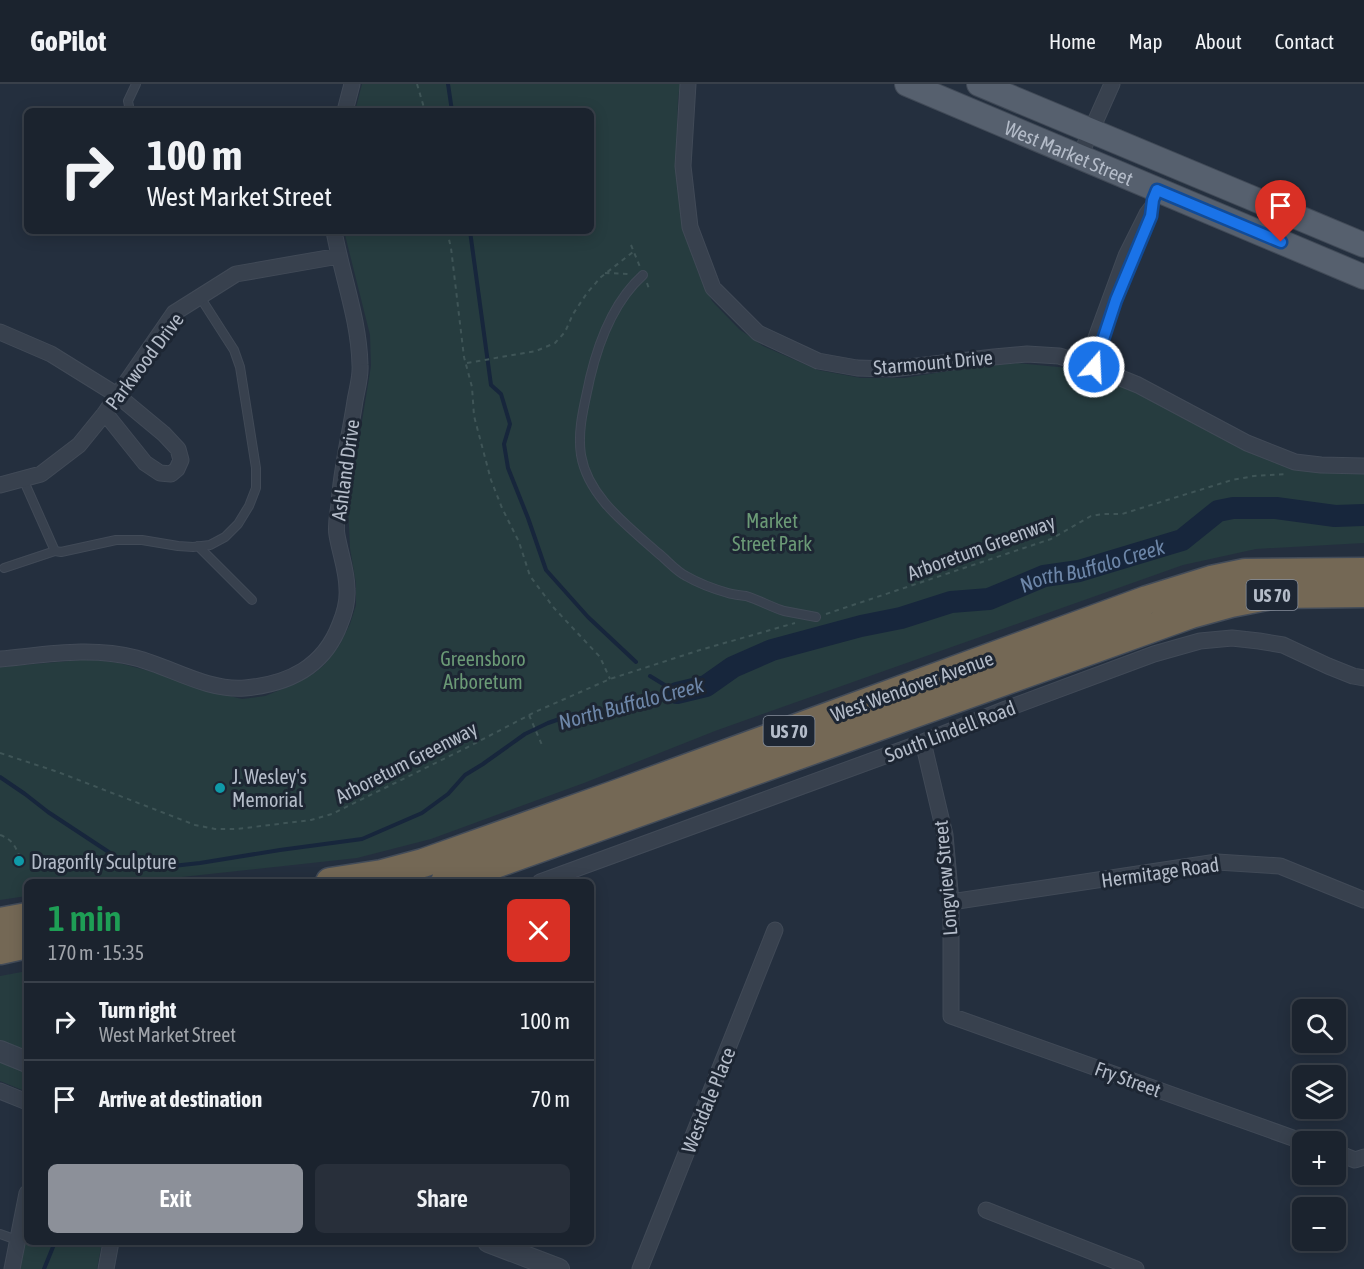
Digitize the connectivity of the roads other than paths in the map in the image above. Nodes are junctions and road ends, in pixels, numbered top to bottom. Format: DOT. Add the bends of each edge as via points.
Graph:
graph roads {
  1 [pos="136,84"];
  2 [pos="352,84"];
  3 [pos="688,84"];
  4 [pos="907,84"];
  5 [pos="978,84"];
  6 [pos="1112,84"];
  7 [pos="129,108"];
  8 [pos="346,108"];
  9 [pos="1090,132"];
  10 [pos="1079,158"];
  11 [pos="1155,195"];
  12 [pos="335,234"];
  13 [pos="1364,245"];
  14 [pos="339,256"];
  15 [pos="643,275"];
  16 [pos="1364,277"];
  17 [pos="200,297"];
  18 [pos="0,332"];
  19 [pos="1089,365"];
  20 [pos="117,395"];
  21 [pos="105,413"];
  22 [pos="1364,466"];
  23 [pos="23,479"];
  24 [pos="0,485"];
  25 [pos="198,546"];
  26 [pos="55,551"];
  27 [pos="1364,556"];
  28 [pos="4,568"];
  29 [pos="1245,573"];
  30 [pos="1362,588"];
  31 [pos="252,600"];
  32 [pos="816,617"];
  33 [pos="0,659"];
  34 [pos="1364,678"];
  35 [pos="923,742"];
  36 [pos="563,878"];
  37 [pos="350,879"];
  38 [pos="453,879"];
  39 [pos="1364,900"];
  40 [pos="951,902"];
  41 [pos="24,918"];
  42 [pos="0,922"];
  43 [pos="776,930"];
  44 [pos="24,945"];
  45 [pos="0,950"];
  46 [pos="951,1016"];
  47 [pos="0,1051"];
  48 [pos="24,1061"];
  49 [pos="0,1091"];
  50 [pos="24,1101"];
  51 [pos="1292,1138"];
  52 [pos="24,1209"];
  53 [pos="986,1210"];
  54 [pos="0,1234"];
  55 [pos="18,1240"];
  56 [pos="110,1245"];
  57 [pos="496,1245"];
  58 [pos="12,1269"];
  59 [pos="106,1269"];
  60 [pos="559,1269"];
  61 [pos="640,1269"];
  62 [pos="1136,1269"];
  1 -- 7 [label="lane" via="128,100"];
  2 -- 8 [label="street"];
  3 -- 19 [label="street, Starmount Drive" via="683,166 690,227 713,288 758,333 818,361 857,368 892,369 1027,354 1059,356"];
  4 -- 10 [label="main road, West Market Street"];
  5 -- 9 [label="main road, West Market Street"];
  6 -- 9 [label="street"];
  9 -- 10 [label="street"];
  9 -- 13 [label="main road, West Market Street"];
  10 -- 11 [label="main road, West Market Street"];
  11 -- 16 [label="main road, West Market Street"];
  11 -- 19 [label="lane" via="1151,216"];
  12 -- 14 [label="street, Ashland Drive"];
  14 -- 17 [label="street, Parkwood Drive" via="236,274"];
  14 -- 33 [label="street, Ashland Drive" via="356,323 360,366 336,532 348,604 329,648 317,662 280,682 243,688 221,687 135,658 95,652"];
  15 -- 32 [label="lane" via="612,315 593,366 580,435 587,476 618,518 684,576"];
  17 -- 20 [label="street, Parkwood Drive" via="174,313"];
  17 -- 25 [label="lane" via="234,350 240,367 256,488 238,524 225,537"];
  18 -- 20 [label="street" via="51,354"];
  19 -- 22 [label="street, Starmount Drive" via="1138,384 1247,443 1295,462"];
  20 -- 21 [label="street, Parkwood Drive"];
  20 -- 21 [label="street" via="178,449 181,460 177,469 171,474 160,473 146,463"];
  21 -- 23 [label="street, Parkwood Drive" via="79,446 41,474"];
  23 -- 24 [label="street, Parkwood Drive"];
  23 -- 26 [label="lane"];
  25 -- 26 [label="lane" via="116,540"];
  25 -- 31 [label="lane"];
  26 -- 28 [label="lane"];
  27 -- 29 [label="highway"];
  29 -- 30 [label="highway, West Wendover Avenue / US 70"];
  29 -- 37 [label="highway, West Wendover Avenue / US 70" via="1147,600 423,864"];
  30 -- 38 [label="highway, West Wendover Avenue / US 70" via="1277,594 1191,614"];
  34 -- 35 [label="street, South Lindell Road" via="1283,645 1232,638 1200,641 1154,654"];
  35 -- 36 [label="street, South Lindell Road"];
  35 -- 40 [label="street, Longview Street" via="945,834"];
  39 -- 40 [label="street, Hermitage Road" via="1280,866 1216,862"];
  40 -- 46 [label="street, Longview Street"];
  41 -- 42 [label="highway"];
  43 -- 61 [label="street, Westdale Place"];
  44 -- 45 [label="highway"];
  46 -- 51 [label="street, Fry Street"];
  47 -- 48 [label="street"];
  49 -- 50 [label="street"];
  52 -- 55 [label="street"];
  53 -- 62 [label="street"];
  54 -- 55 [label="lane"];
  55 -- 58 [label="street"];
  56 -- 59 [label="street"];
  57 -- 60 [label="street"];
}
